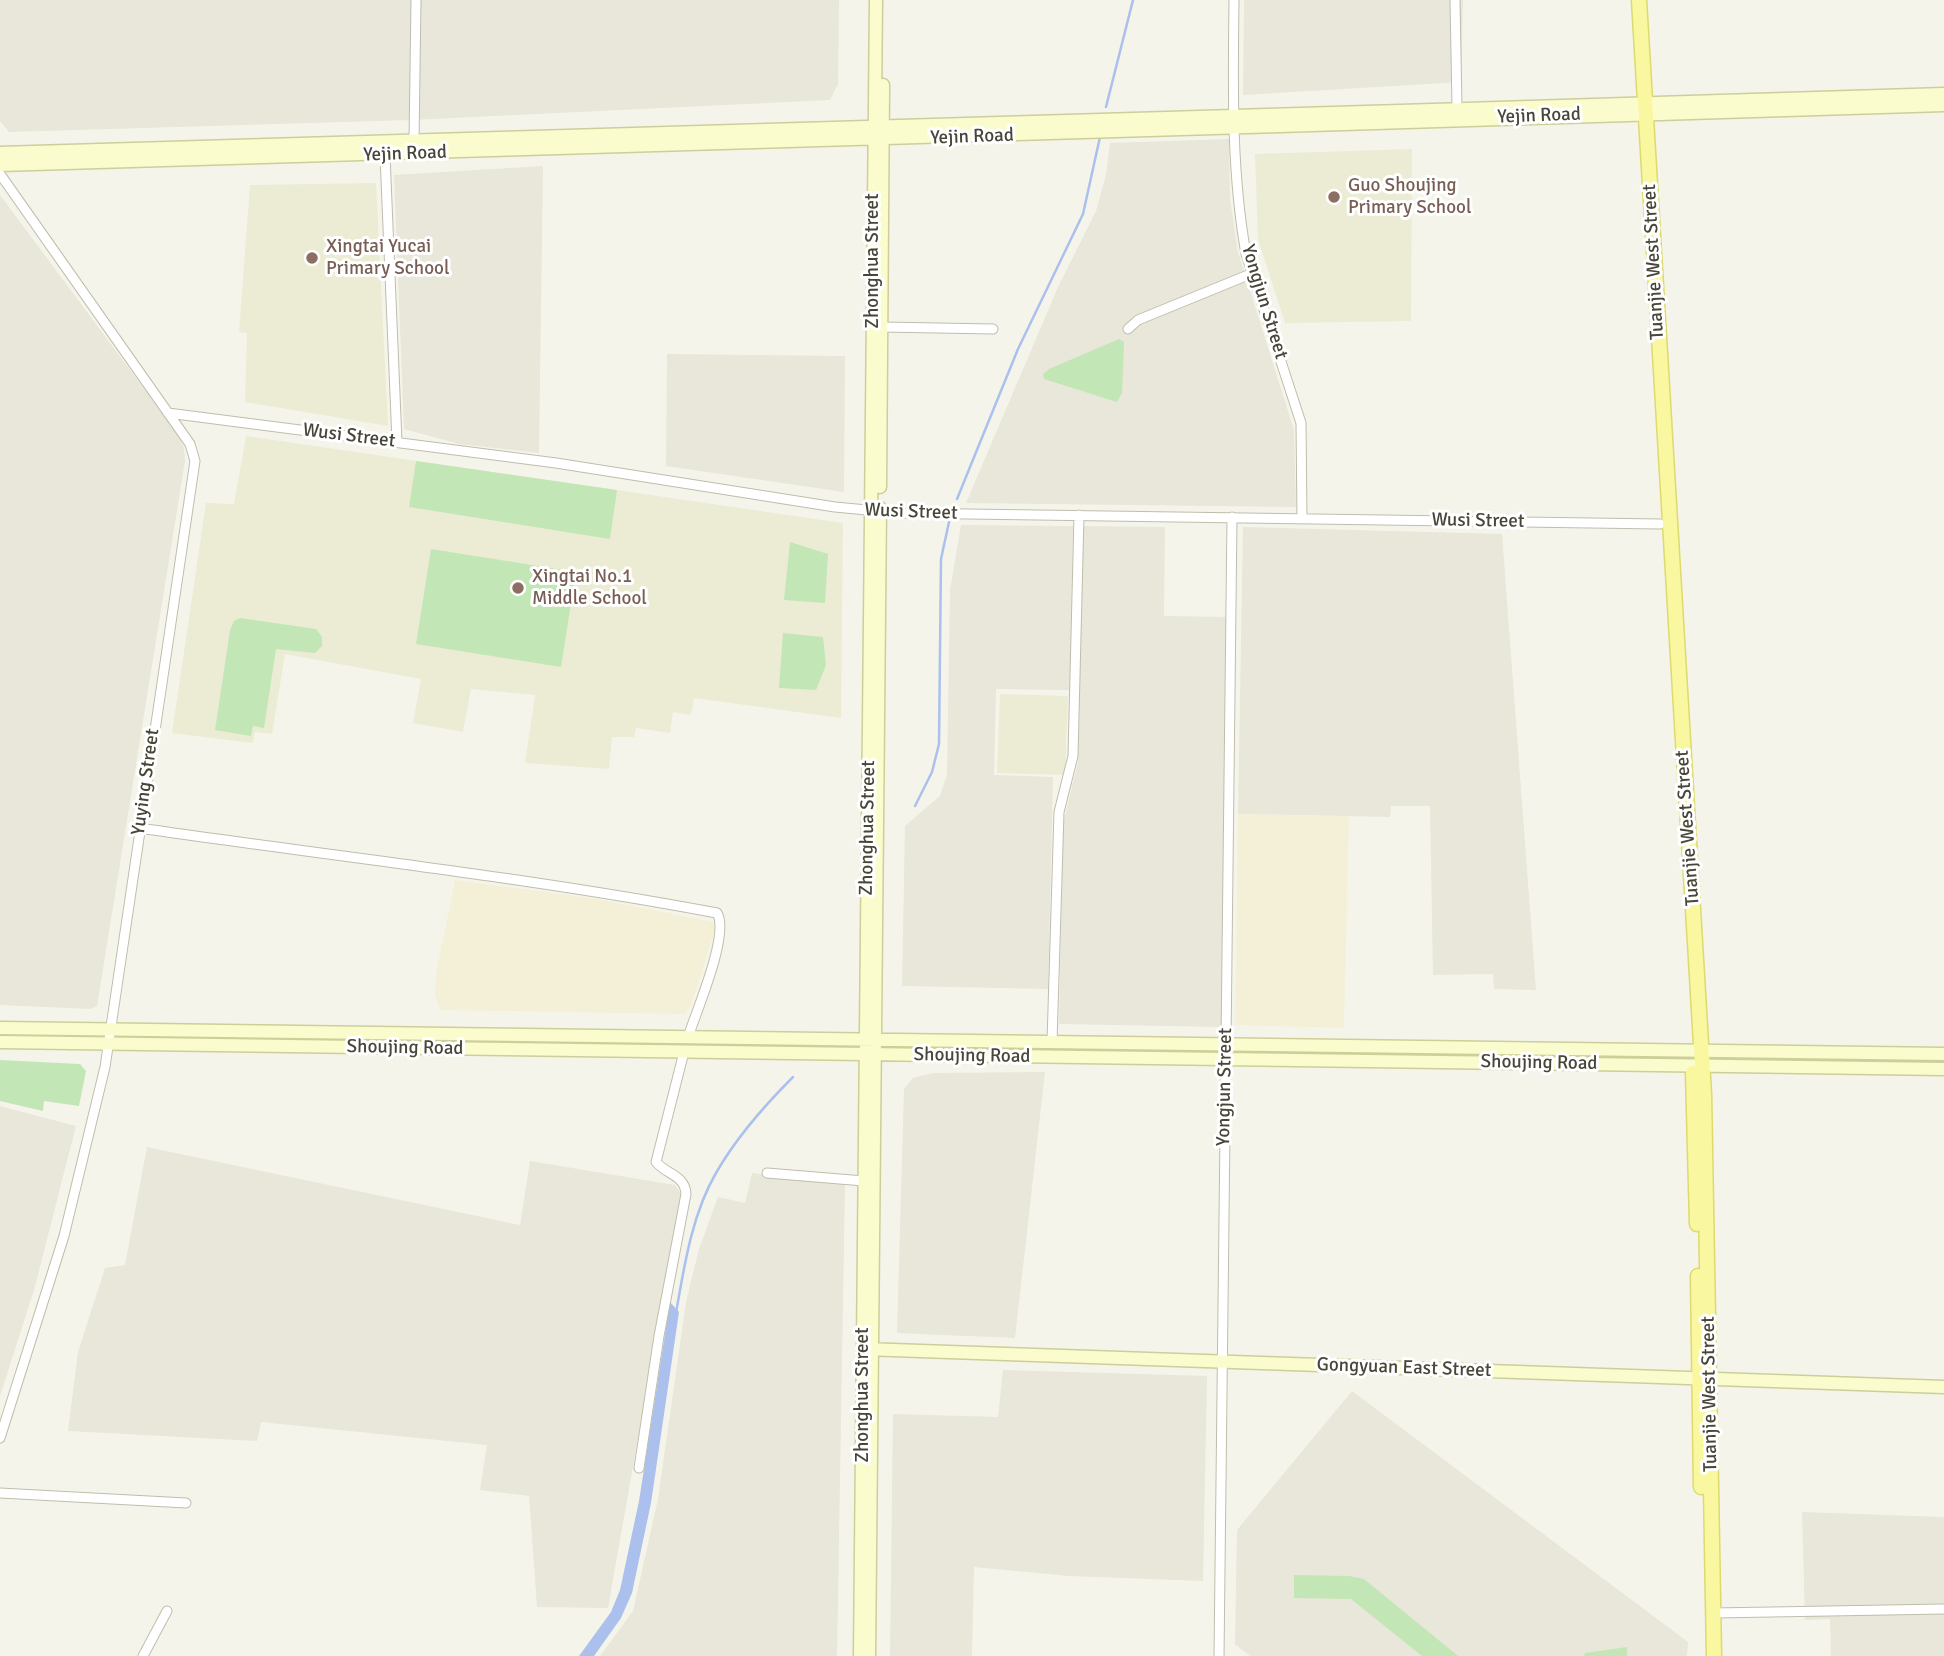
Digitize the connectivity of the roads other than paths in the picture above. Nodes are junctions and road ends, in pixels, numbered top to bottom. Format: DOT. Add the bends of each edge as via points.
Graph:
graph roads {
  1 [pos="416,0"];
  2 [pos="876,0"];
  3 [pos="884,0"];
  4 [pos="1234,0"];
  5 [pos="1455,0"];
  6 [pos="1629,0"];
  7 [pos="1639,0"];
  8 [pos="1944,94"];
  9 [pos="1944,105"];
  10 [pos="1457,107"];
  11 [pos="1640,108"];
  12 [pos="1234,120"];
  13 [pos="879,134"];
  14 [pos="414,142"];
  15 [pos="0,153"];
  16 [pos="385,155"];
  17 [pos="0,165"];
  18 [pos="0,174"];
  19 [pos="1253,273"];
  20 [pos="881,327"];
  21 [pos="993,329"];
  22 [pos="1128,329"];
  23 [pos="168,413"];
  24 [pos="397,442"];
  25 [pos="876,511"];
  26 [pos="1079,515"];
  27 [pos="1232,517"];
  28 [pos="1302,518"];
  29 [pos="1660,524"];
  30 [pos="139,828"];
  31 [pos="0,1028"];
  32 [pos="110,1029"];
  33 [pos="688,1037"];
  34 [pos="870,1040"];
  35 [pos="0,1042"];
  36 [pos="1052,1042"];
  37 [pos="108,1044"];
  38 [pos="1225,1044"];
  39 [pos="684,1052"];
  40 [pos="870,1054"];
  41 [pos="1944,1054"];
  42 [pos="1697,1058"];
  43 [pos="1225,1059"];
  44 [pos="1944,1069"];
  45 [pos="766,1173"];
  46 [pos="864,1181"];
  47 [pos="867,1349"];
  48 [pos="1221,1362"];
  49 [pos="1704,1378"];
  50 [pos="1944,1387"];
  51 [pos="0,1438"];
  52 [pos="639,1468"];
  53 [pos="0,1493"];
  54 [pos="186,1503"];
  55 [pos="1944,1609"];
  56 [pos="167,1611"];
  57 [pos="1714,1613"];
  58 [pos="143,1656"];
  59 [pos="860,1656"];
  60 [pos="869,1656"];
  61 [pos="1219,1656"];
  62 [pos="1704,1656"];
  63 [pos="1714,1656"];
  1 -- 14 [label="street"];
  2 -- 13 [label="street, Zhonghua Street"];
  3 -- 13 [label="street, Zhonghua Street"];
  4 -- 12 [label="street, Yongjun Street"];
  5 -- 10 [label="street"];
  6 -- 11 [label="main road, Tuanjie West Street"];
  7 -- 11 [label="main road, Tuanjie West Street"];
  8 -- 11 [label="street, Yejin Road"];
  9 -- 11 [label="street, Yejin Road"];
  10 -- 11 [label="street, Yejin Road"];
  10 -- 12 [label="street, Yejin Road"];
  11 -- 12 [label="street, Yejin Road"];
  11 -- 29 [label="main road, Tuanjie West Street"];
  11 -- 42 [label="main road, Tuanjie West Street"];
  12 -- 13 [label="street, Yejin Road"];
  12 -- 19 [label="street, Yongjun Street" via="1242,229"];
  13 -- 14 [label="street, Yejin Road"];
  13 -- 16 [label="street, Yejin Road"];
  13 -- 20 [label="street, Zhonghua Street"];
  13 -- 25 [label="street, Zhonghua Street"];
  14 -- 15 [label="street, Yejin Road"];
  16 -- 17 [label="street, Yejin Road"];
  16 -- 24 [label="street"];
  18 -- 23 [label="street, Yuying Street"];
  19 -- 22 [label="street" via="1138,320"];
  19 -- 28 [label="street, Yongjun Street" via="1301,423"];
  20 -- 21 [label="street"];
  20 -- 25 [label="street, Zhonghua Street"];
  23 -- 24 [label="street, Wusi Street"];
  23 -- 30 [label="street, Yuying Street" via="193,449 195,461"];
  24 -- 25 [label="street, Wusi Street"];
  25 -- 26 [label="street, Wusi Street"];
  25 -- 34 [label="street, Zhonghua Street"];
  26 -- 27 [label="street, Wusi Street"];
  26 -- 36 [label="street" via="1073,756 1059,812"];
  27 -- 28 [label="street, Wusi Street"];
  27 -- 38 [label="street, Yongjun Street"];
  28 -- 29 [label="street, Wusi Street"];
  29 -- 42 [label="main road, Tuanjie West Street"];
  30 -- 32 [label="street, Yuying Street"];
  30 -- 33 [label="street" via="585,888 717,913 720,938"];
  31 -- 32 [label="street, Shoujing Road"];
  32 -- 33 [label="street, Shoujing Road"];
  32 -- 37 [label="street, Yuying Street"];
  33 -- 34 [label="street, Shoujing Road"];
  34 -- 36 [label="street, Shoujing Road"];
  34 -- 40 [label="street, Zhonghua Street"];
  35 -- 37 [label="street, Shoujing Road"];
  36 -- 38 [label="street, Shoujing Road"];
  37 -- 39 [label="street, Shoujing Road"];
  37 -- 51 [label="street, Yuying Street" via="93,1126 64,1236"];
  38 -- 42 [label="street, Shoujing Road"];
  38 -- 43 [label="street, Yongjun Street"];
  39 -- 40 [label="street, Shoujing Road"];
  39 -- 52 [label="street" via="656,1162 680,1178 686,1194"];
  40 -- 43 [label="street, Shoujing Road"];
  40 -- 46 [label="street, Zhonghua Street"];
  40 -- 47 [label="street, Zhonghua Street"];
  41 -- 42 [label="street, Shoujing Road"];
  42 -- 43 [label="street, Shoujing Road"];
  42 -- 44 [label="street, Shoujing Road"];
  42 -- 49 [label="main road, Tuanjie West Street"];
  43 -- 48 [label="street, Yongjun Street"];
  45 -- 46 [label="street"];
  46 -- 47 [label="street, Zhonghua Street"];
  47 -- 48 [label="street, Gongyuan East Street"];
  47 -- 59 [label="street, Zhonghua Street"];
  47 -- 60 [label="street, Zhonghua Street"];
  48 -- 49 [label="street, Gongyuan East Street"];
  48 -- 61 [label="street, Yongjun Street"];
  49 -- 50 [label="street, Gongyuan East Street"];
  49 -- 57 [label="main road, Tuanjie West Street"];
  49 -- 62 [label="main road, Tuanjie West Street"];
  53 -- 54 [label="street"];
  55 -- 57 [label="street"];
  56 -- 58 [label="street"];
  57 -- 63 [label="main road, Tuanjie West Street"];
}
